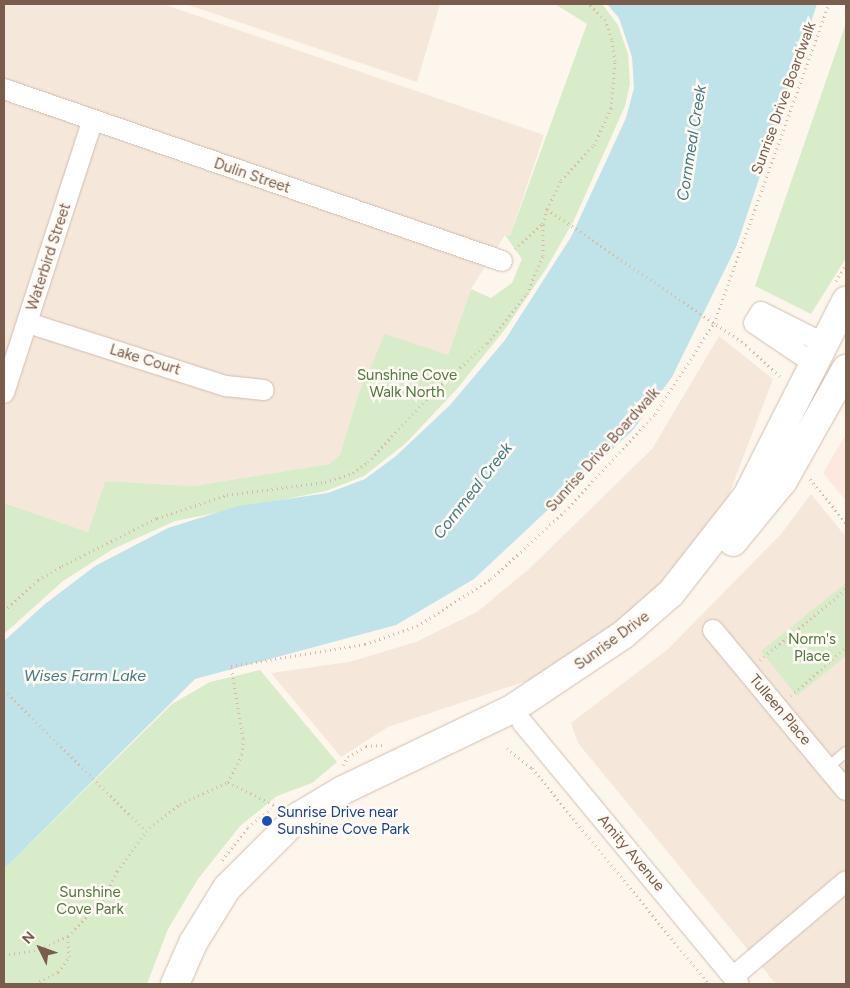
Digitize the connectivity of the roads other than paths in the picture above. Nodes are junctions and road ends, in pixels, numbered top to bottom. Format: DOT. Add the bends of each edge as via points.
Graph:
graph roads {
  1 [pos="4,89"];
  2 [pos="92,122"];
  3 [pos="502,261"];
  4 [pos="839,294"];
  5 [pos="28,323"];
  6 [pos="830,362"];
  7 [pos="264,390"];
  8 [pos="4,392"];
  9 [pos="713,630"];
  10 [pos="517,715"];
  11 [pos="846,752"];
  12 [pos="429,768"];
  13 [pos="827,768"];
  14 [pos="349,776"];
  15 [pos="846,790"];
  16 [pos="257,856"];
  17 [pos="846,881"];
  18 [pos="736,980"];
  19 [pos="176,984"];
  1 -- 2 [label="street, Dulin Street"];
  2 -- 3 [label="street, Dulin Street"];
  2 -- 5 [label="street, Waterbird Street"];
  4 -- 6 [label="street, Sunrise Drive"];
  5 -- 7 [label="street, Lake Court" via="226,386"];
  5 -- 8 [label="street, Waterbird Street"];
  6 -- 6 [label="street" via="769,325"];
  6 -- 10 [label="street, Sunrise Drive" via="783,481 706,573 623,651 578,686"];
  6 -- 10 [label="street, Sunrise Drive" via="788,384 747,496 684,580 657,607"];
  9 -- 13 [label="street, Tulleen Place"];
  10 -- 12 [label="street, Sunrise Drive"];
  10 -- 14 [label="street, Sunrise Drive"];
  10 -- 18 [label="street, Amity Avenue"];
  11 -- 13 [label="lane"];
  12 -- 14 [label="street" via="369,786"];
  12 -- 16 [label="street, Sunrise Drive" via="300,829"];
  13 -- 15 [label="street, Tulleen Place"];
  14 -- 16 [label="street, Sunrise Drive" via="299,816"];
  16 -- 19 [label="street, Sunrise Drive" via="227,888 204,922"];
  17 -- 18 [label="street"];
}
